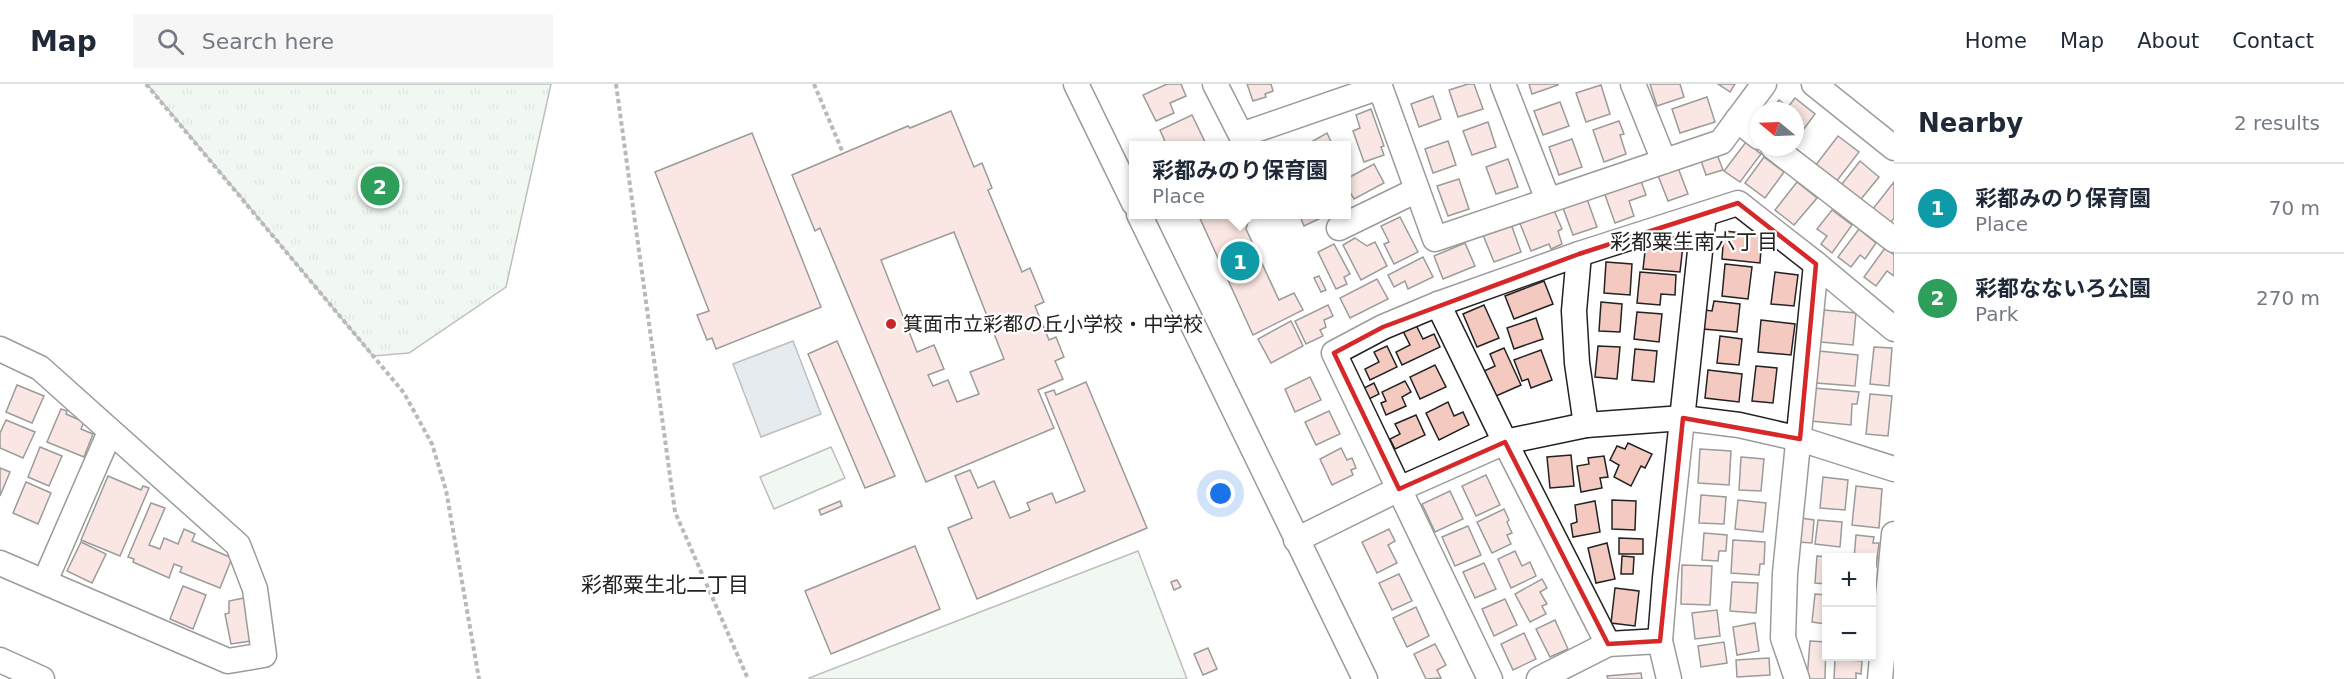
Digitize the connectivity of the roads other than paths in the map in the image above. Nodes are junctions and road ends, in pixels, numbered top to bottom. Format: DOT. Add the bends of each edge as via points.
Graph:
graph roads {
  1 [pos="1076,84"];
  2 [pos="1215,84"];
  3 [pos="1503,84"];
  4 [pos="1633,84"];
  5 [pos="1764,84"];
  6 [pos="1814,84"];
  7 [pos="1380,86"];
  8 [pos="1737,120"];
  9 [pos="1750,130"];
  10 [pos="1894,148"];
  11 [pos="1785,156"];
  12 [pos="1664,161"];
  13 [pos="1417,190"];
  14 [pos="1129,193"];
  15 [pos="1548,200"];
  16 [pos="1704,214"];
  17 [pos="1141,219"];
  18 [pos="1339,228"];
  19 [pos="1894,240"];
  20 [pos="1579,254"];
  21 [pos="1816,264"];
  22 [pos="1438,304"];
  23 [pos="1894,329"];
  24 [pos="1,352"];
  25 [pos="1683,418"];
  26 [pos="1586,425"];
  27 [pos="110,432"];
  28 [pos="1800,439"];
  29 [pos="1505,442"];
  30 [pos="1894,469"];
  31 [pos="1399,489"];
  32 [pos="1894,534"];
  33 [pos="1296,540"];
  34 [pos="0,563"];
  35 [pos="45,581"];
  36 [pos="1660,641"];
  37 [pos="1608,644"];
  38 [pos="0,660"];
  39 [pos="42,679"];
  40 [pos="1365,679"];
  41 [pos="1490,679"];
  42 [pos="1539,679"];
  43 [pos="1669,679"];
  44 [pos="1797,679"];
  45 [pos="1880,679"];
  1 -- 14 [label="street"];
  2 -- 7 [label="street" via="1241,135"];
  3 -- 15 [label="street"];
  4 -- 12 [label="street"];
  5 -- 8 [label="street"];
  6 -- 10 [label="street"];
  7 -- 13 [label="street"];
  8 -- 9 [label="street"];
  8 -- 12 [label="street" via="1720,142"];
  11 -- 19 [label="street"];
  12 -- 15 [label="street"];
  13 -- 15 [label="street" via="1435,239"];
  13 -- 18 [label="street"];
  16 -- 20 [label="street"];
  16 -- 21 [label="street" via="1738,203"];
  16 -- 25 [label="street"];
  17 -- 33 [label="street"];
  20 -- 22 [label="street"];
  20 -- 26 [label="street" via="1574,310"];
  21 -- 23 [label="street"];
  21 -- 28 [label="street"];
  22 -- 29 [label="street"];
  22 -- 31 [label="street" via="1334,353"];
  24 -- 27 [label="street" via="40,369"];
  25 -- 26 [label="street"];
  25 -- 28 [label="street" via="1739,425"];
  25 -- 36 [label="street"];
  26 -- 29 [label="street"];
  27 -- 35 [label="street"];
  27 -- 35 [label="street" via="238,545 255,589 264,655 228,661"];
  28 -- 30 [label="street"];
  28 -- 44 [label="street" via="1785,573 1783,638"];
  29 -- 31 [label="street"];
  29 -- 37 [label="street"];
  31 -- 33 [label="street"];
  31 -- 41 [label="street"];
  32 -- 45 [label="street"];
  33 -- 40 [label="street"];
  34 -- 35 [label="street"];
  36 -- 37 [label="street"];
  36 -- 43 [label="street"];
  37 -- 42 [label="street"];
  38 -- 39 [label="street"];
}
